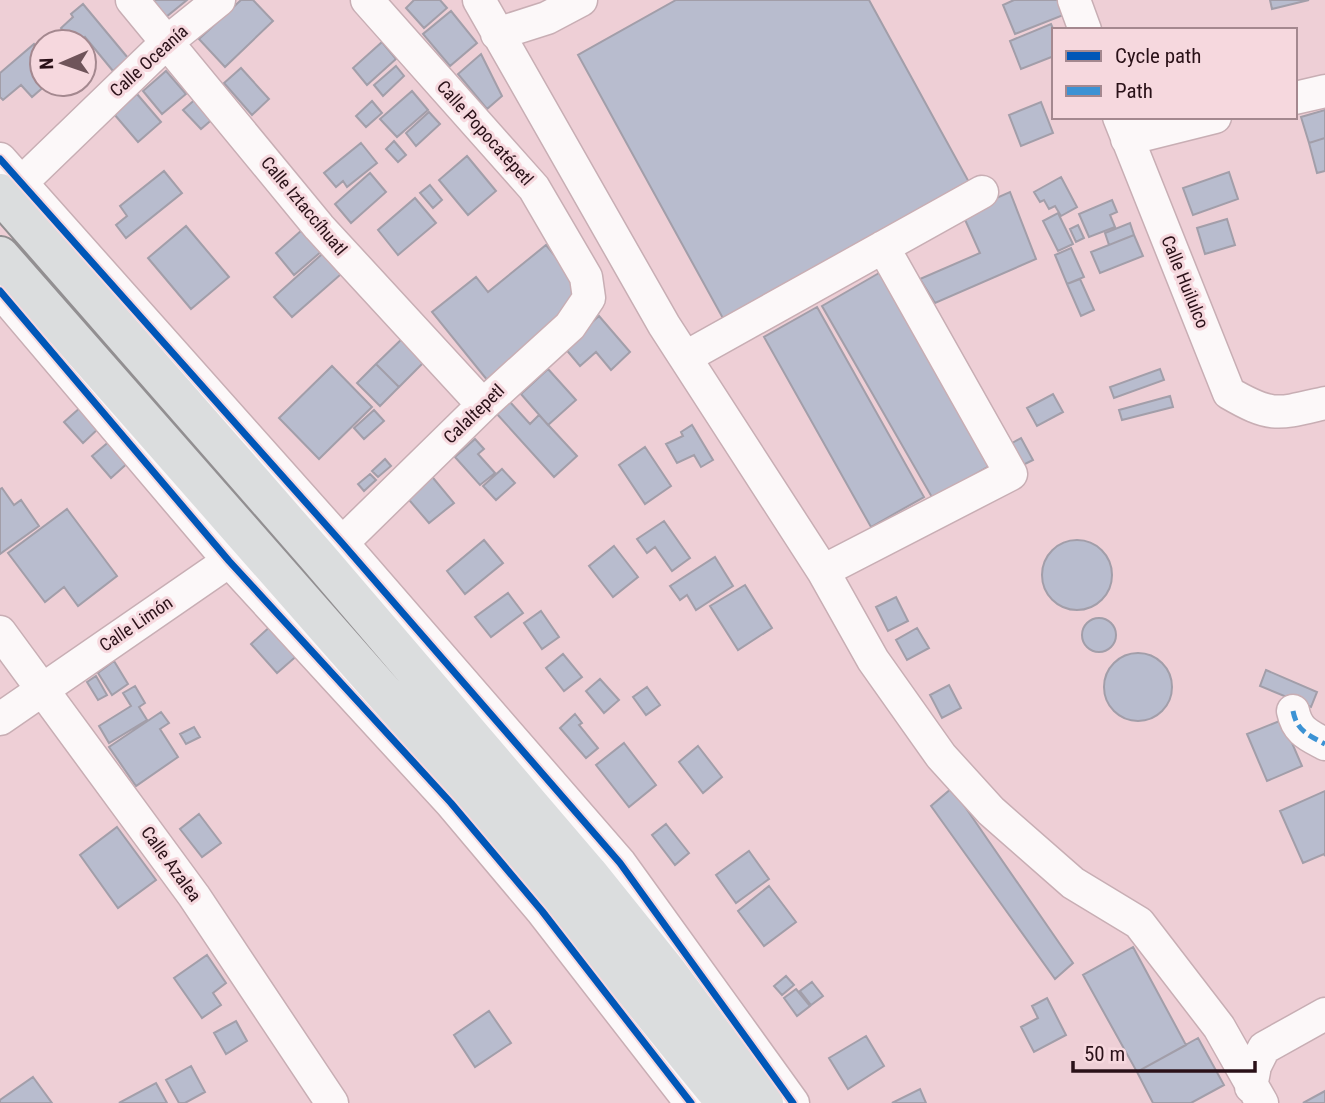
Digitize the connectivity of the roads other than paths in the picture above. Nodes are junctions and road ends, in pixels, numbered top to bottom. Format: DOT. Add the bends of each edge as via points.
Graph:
graph roads {
  1 [pos="132,0"];
  2 [pos="219,0"];
  3 [pos="367,0"];
  4 [pos="479,0"];
  5 [pos="581,0"];
  6 [pos="1074,0"];
  7 [pos="1084,28"];
  8 [pos="497,34"];
  9 [pos="167,42"];
  10 [pos="1325,91"];
  11 [pos="1297,98"];
  12 [pos="1199,119"];
  13 [pos="1123,128"];
  14 [pos="0,159"];
  15 [pos="10,188"];
  16 [pos="982,192"];
  17 [pos="883,247"];
  18 [pos="0,256"];
  19 [pos="586,277"];
  20 [pos="0,291"];
  21 [pos="686,357"];
  22 [pos="1325,403"];
  23 [pos="482,405"];
  24 [pos="342,543"];
  25 [pos="229,561"];
  26 [pos="823,571"];
  27 [pos="0,632"];
  28 [pos="42,688"];
  29 [pos="1293,711"];
  30 [pos="0,719"];
  31 [pos="1325,744"];
  32 [pos="1325,1014"];
  33 [pos="1256,1095"];
  34 [pos="332,1103"];
  35 [pos="691,1103"];
  36 [pos="726,1103"];
  37 [pos="764,1103"];
  38 [pos="793,1103"];
  1 -- 9 [label="street, Calle Iztaccíhuatl"];
  2 -- 9 [label="street, Calle Oceanía"];
  3 -- 19 [label="street, Calle Popocatépetl" via="534,188"];
  4 -- 8 [label="street"];
  5 -- 8 [label="street" via="547,18"];
  6 -- 7 [label="street"];
  8 -- 21 [label="street"];
  9 -- 15 [label="street, Calle Oceanía"];
  9 -- 23 [label="street, Calle Iztaccíhuatl" via="319,227"];
  10 -- 11 [label="street"];
  12 -- 13 [label="street"];
  13 -- 22 [label="street, Calle Huilulco" via="1229,393 1256,408 1282,413"];
  14 -- 15 [label="street"];
  15 -- 24 [label="street"];
  15 -- 37 [label="main road" via="588,873"];
  16 -- 17 [label="street"];
  17 -- 21 [label="street"];
  17 -- 26 [label="street" via="1011,474"];
  18 -- 36 [label="main road" via="507,832"];
  19 -- 23 [label="street, Calaltepetl" via="589,298 570,326"];
  20 -- 25 [label="street"];
  21 -- 26 [label="street"];
  23 -- 24 [label="street, Calaltepetl"];
  24 -- 38 [label="street" via="620,863"];
  25 -- 28 [label="street, Calle Limón"];
  25 -- 35 [label="street" via="459,813 542,911"];
  26 -- 33 [label="street" via="873,660 941,756 991,811 1073,883 1139,923 1219,1027"];
  27 -- 28 [label="street, Calle Azalea"];
  28 -- 30 [label="street, Calle Limón"];
  28 -- 34 [label="street, Calle Azalea" via="194,896"];
  29 -- 31 [label="street" via="1295,723 1306,735"];
  32 -- 33 [label="street" via="1264,1048 1255,1066"];
}
